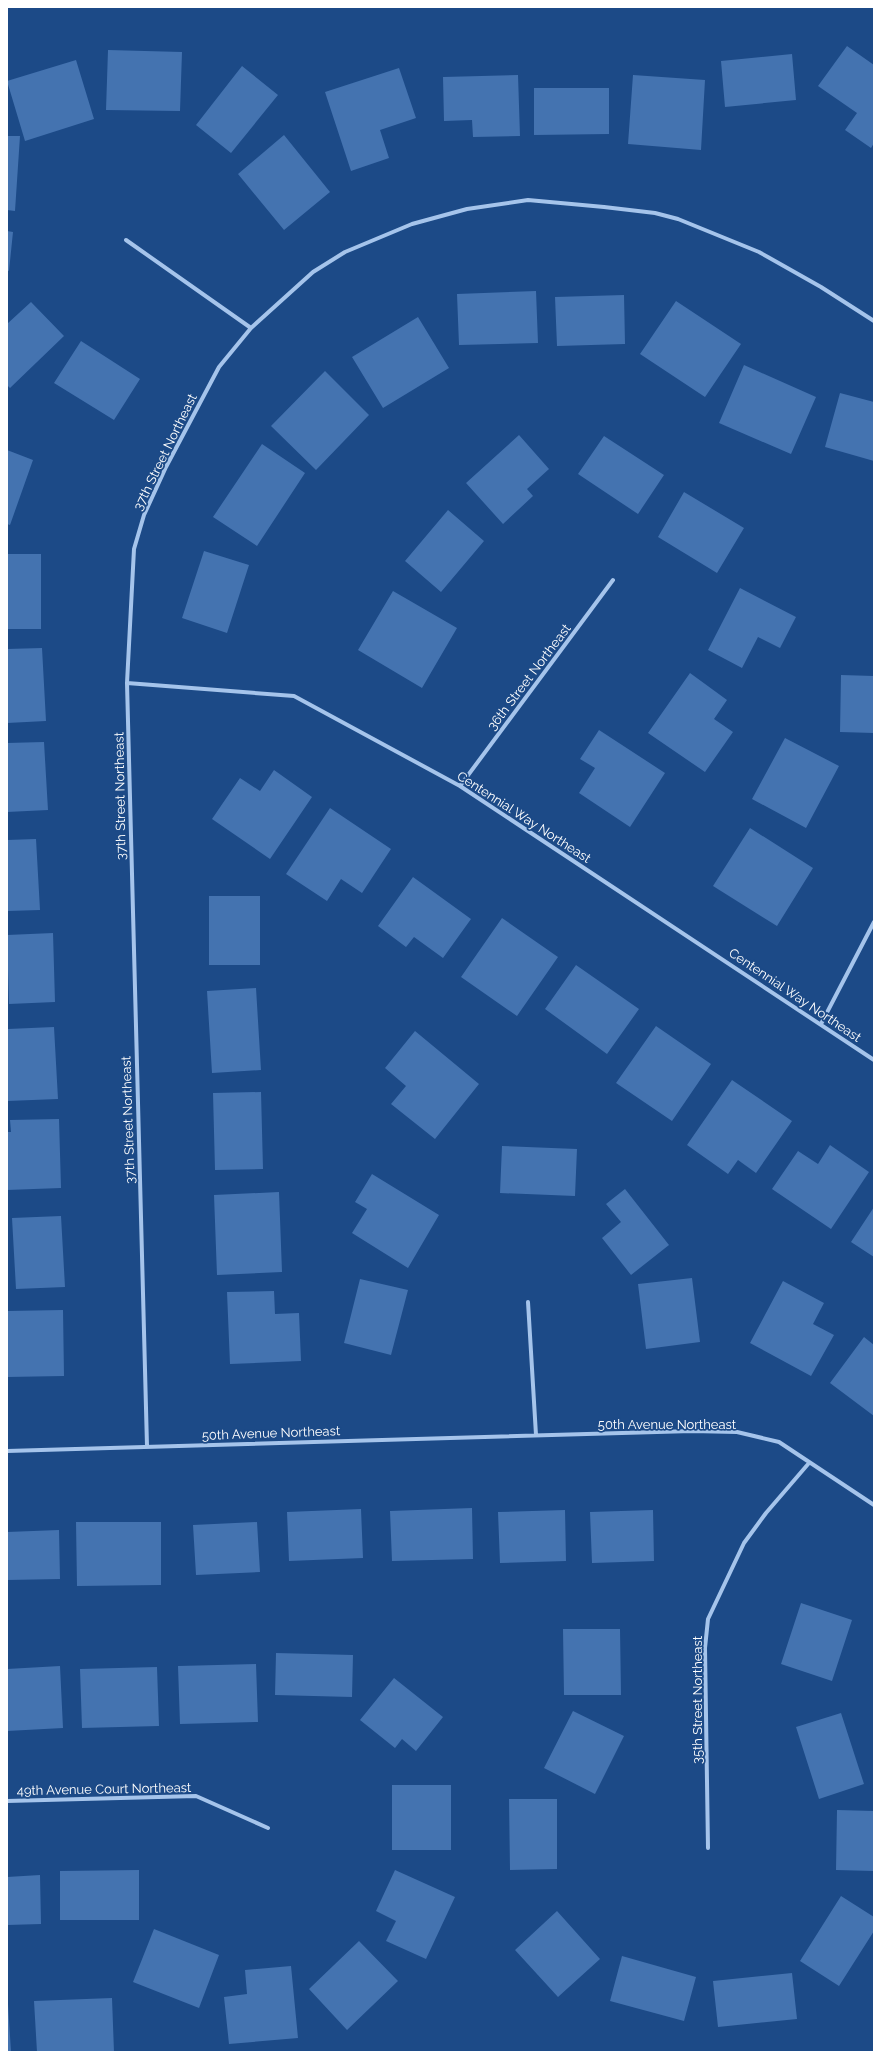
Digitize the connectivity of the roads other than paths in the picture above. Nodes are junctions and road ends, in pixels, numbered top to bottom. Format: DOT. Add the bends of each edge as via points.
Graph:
graph roads {
  1 [pos="126,240"];
  2 [pos="874,321"];
  3 [pos="251,328"];
  4 [pos="613,580"];
  5 [pos="127,684"];
  6 [pos="460,786"];
  7 [pos="874,922"];
  8 [pos="821,1024"];
  9 [pos="874,1060"];
  10 [pos="528,1302"];
  11 [pos="536,1436"];
  12 [pos="147,1446"];
  13 [pos="7,1451"];
  14 [pos="809,1463"];
  15 [pos="874,1505"];
  16 [pos="7,1801"];
  17 [pos="268,1828"];
  18 [pos="708,1848"];
  1 -- 3 [label="street"];
  2 -- 3 [label="street, 37th Street Northeast" via="759,252 678,219 655,213 528,200 467,209 412,224 345,252 313,272"];
  3 -- 5 [label="street, 37th Street Northeast" via="219,367 166,466 144,515 134,549"];
  4 -- 6 [label="street, 36th Street Northeast"];
  5 -- 6 [label="street, Centennial Way Northeast" via="294,696"];
  5 -- 12 [label="street, 37th Street Northeast"];
  6 -- 8 [label="street, Centennial Way Northeast"];
  7 -- 8 [label="street"];
  8 -- 9 [label="street, Centennial Way Northeast"];
  10 -- 11 [label="street"];
  11 -- 12 [label="street, 50th Avenue Northeast"];
  11 -- 14 [label="street, 50th Avenue Northeast" via="737,1432 779,1442"];
  12 -- 13 [label="street, 50th Avenue Northeast"];
  14 -- 15 [label="street, 50th Avenue Northeast"];
  14 -- 18 [label="street, 35th Street Northeast" via="744,1543 708,1619 705,1648"];
  16 -- 17 [label="street, 49th Avenue Court Northeast" via="196,1796"];
}
